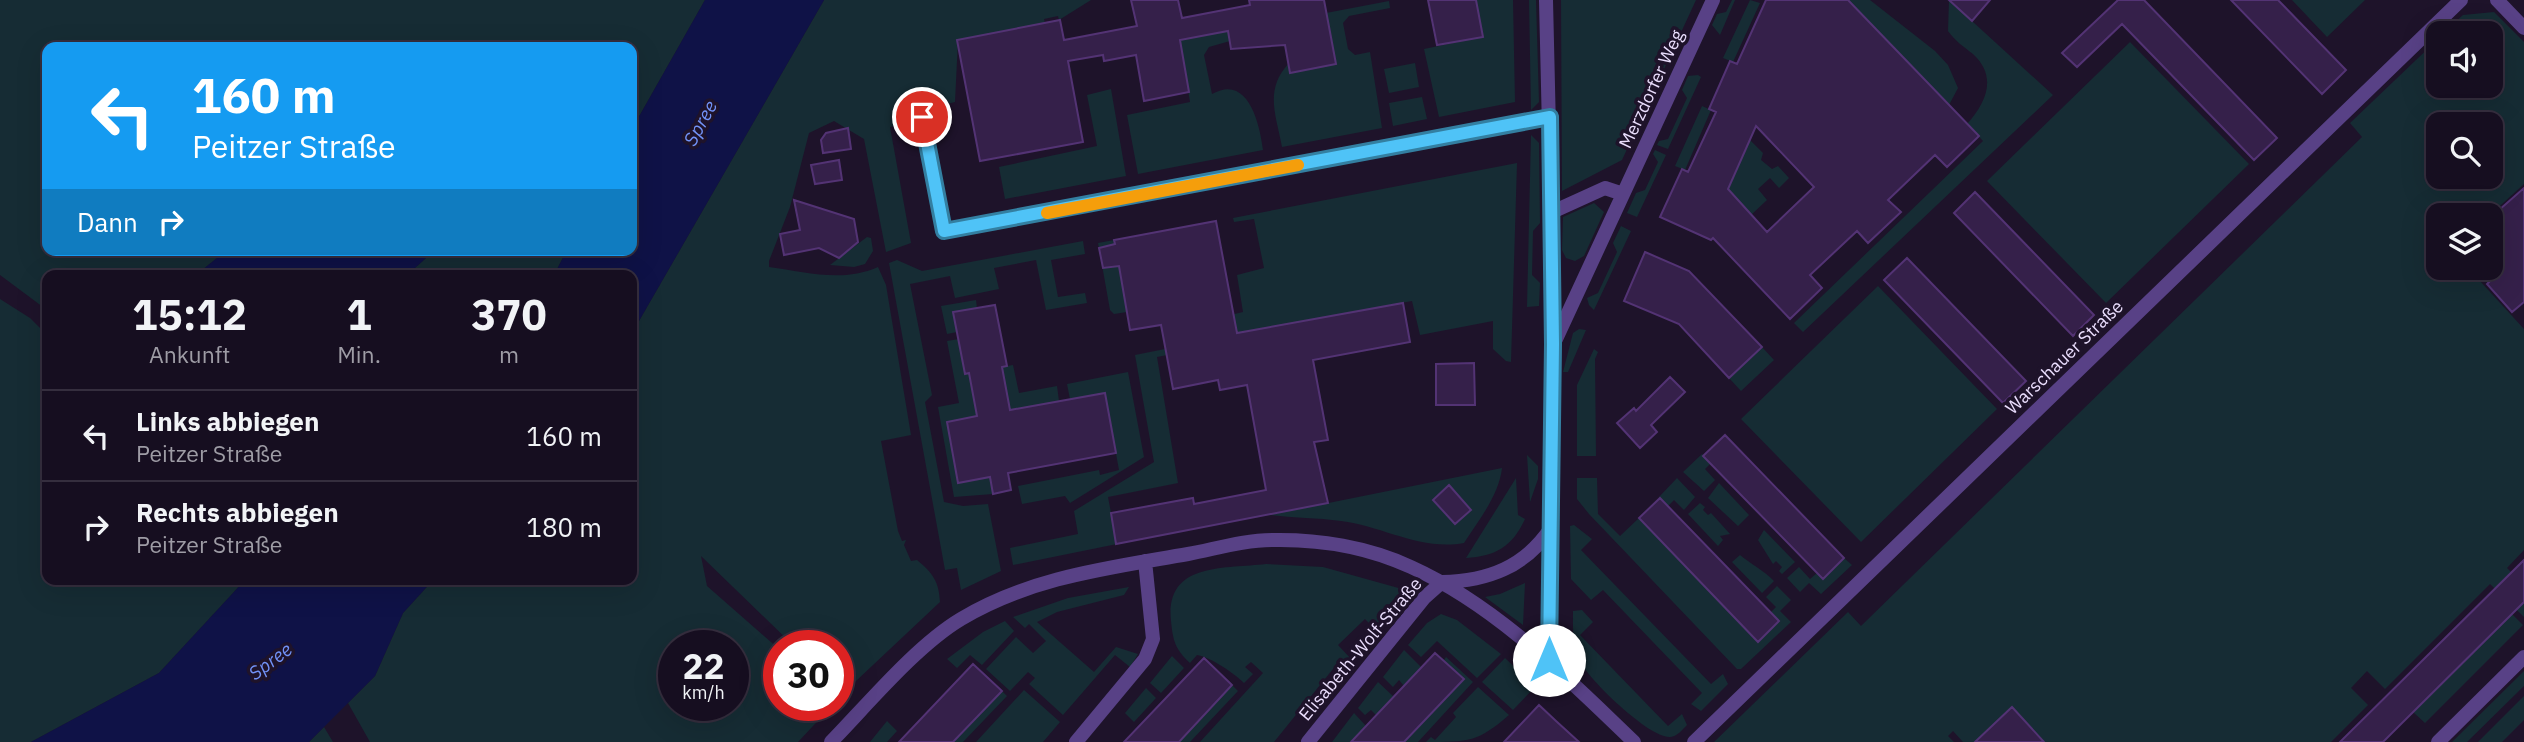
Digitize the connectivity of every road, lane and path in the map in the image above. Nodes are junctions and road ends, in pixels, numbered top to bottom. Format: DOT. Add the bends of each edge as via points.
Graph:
graph roads {
  1 [pos="1546,0"];
  2 [pos="1713,0"];
  3 [pos="2461,0"];
  4 [pos="2497,0"];
  5 [pos="2524,28"];
  6 [pos="922,117"];
  7 [pos="1550,117"];
  8 [pos="1623,194"];
  9 [pos="1550,214"];
  10 [pos="1553,344"];
  11 [pos="1552,527"];
  12 [pos="1145,561"];
  13 [pos="1442,582"];
  14 [pos="2524,657"];
  15 [pos="1549,660"];
  16 [pos="831,742"];
  17 [pos="1076,742"];
  18 [pos="1308,742"];
  19 [pos="1634,742"];
  20 [pos="1694,742"];
  21 [pos="2438,742"];
  1 -- 7 [label="street"];
  2 -- 8 [label="street, Merzdorfer Weg"];
  3 -- 20 [label="street, Warschauer Straße"];
  4 -- 5 [label="street"];
  6 -- 7 [label="street" via="944,231"];
  7 -- 9 [label="street"];
  8 -- 9 [label="street" via="1605,188"];
  8 -- 10 [label="street, Merzdorfer Weg"];
  9 -- 10 [label="street"];
  10 -- 11 [label="street"];
  11 -- 13 [label="street, Elisabeth-Wolf-Straße" via="1539,546 1501,572 1472,582"];
  11 -- 15 [label="street"];
  12 -- 13 [label="street, Elisabeth-Wolf-Straße" via="1269,540 1334,544 1408,565"];
  12 -- 16 [label="street, Elisabeth-Wolf-Straße" via="1028,586 959,620"];
  12 -- 17 [label="street" via="1153,639 1145,659"];
  13 -- 15 [label="street, Elisabeth-Wolf-Straße"];
  13 -- 18 [label="street, Elisabeth-Wolf-Straße" via="1424,598"];
  14 -- 21 [label="street"];
  15 -- 19 [label="street, Elisabeth-Wolf-Straße"];
}
